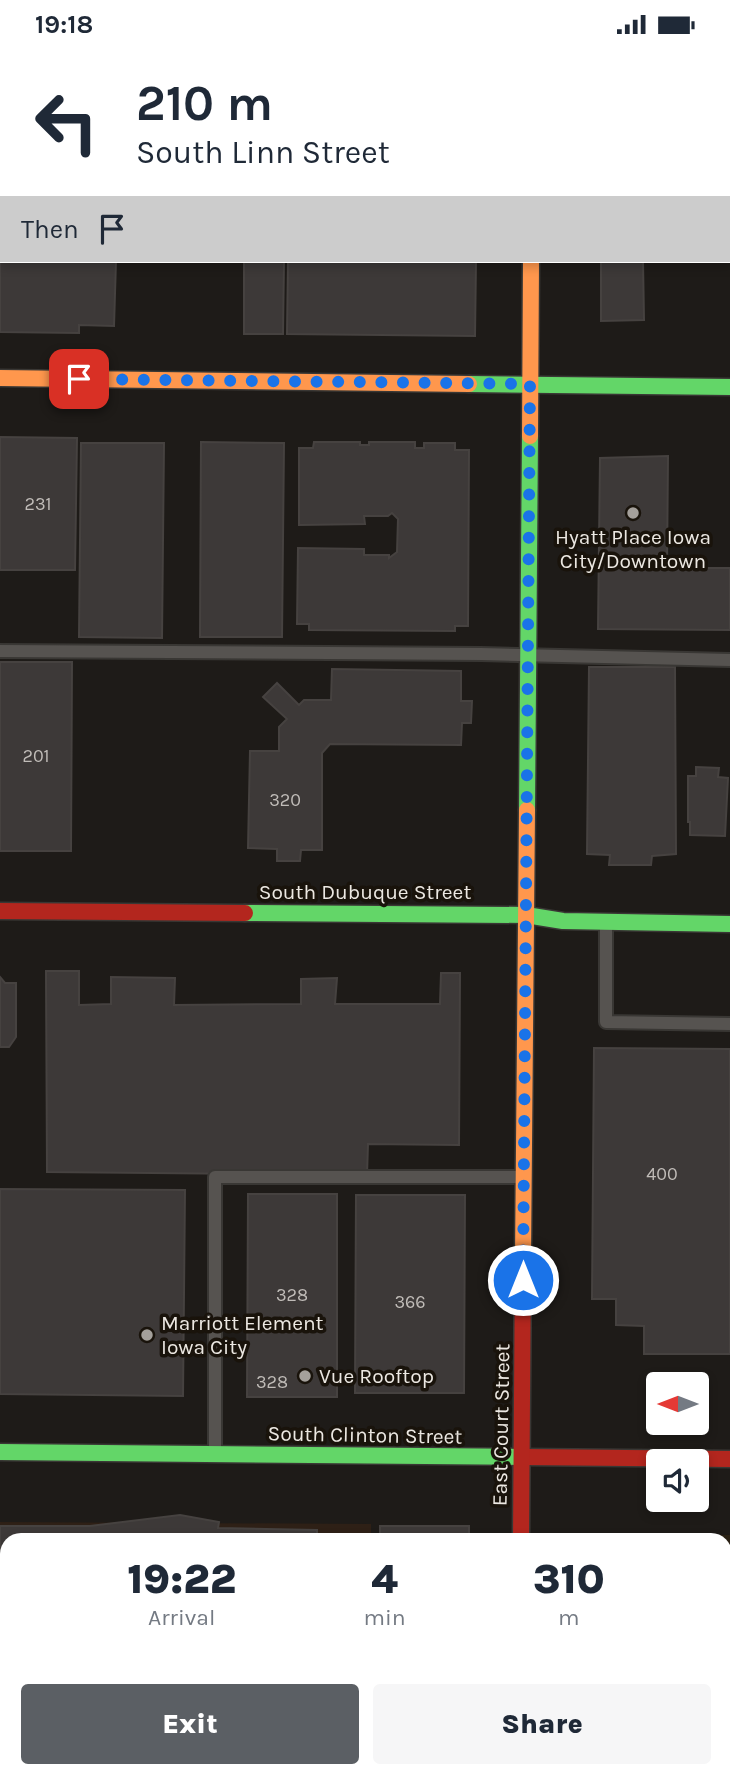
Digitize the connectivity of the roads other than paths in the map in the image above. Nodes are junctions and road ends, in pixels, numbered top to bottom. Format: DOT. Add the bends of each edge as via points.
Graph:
graph roads {
  1 [pos="531,263"];
  2 [pos="0,378"];
  3 [pos="530,384"];
  4 [pos="730,387"];
  5 [pos="0,651"];
  6 [pos="528,655"];
  7 [pos="730,660"];
  8 [pos="0,911"];
  9 [pos="526,915"];
  10 [pos="607,922"];
  11 [pos="730,924"];
  12 [pos="730,1024"];
  13 [pos="524,1177"];
  14 [pos="0,1453"];
  15 [pos="215,1454"];
  16 [pos="522,1457"];
  17 [pos="730,1459"];
  18 [pos="521,1533"];
  1 -- 3 [label="street, East Court Street"];
  2 -- 3 [label="street"];
  3 -- 4 [label="street"];
  3 -- 6 [label="street, East Court Street"];
  5 -- 6 [label="lane"];
  6 -- 7 [label="lane"];
  6 -- 9 [label="street, East Court Street"];
  8 -- 9 [label="street, South Dubuque Street"];
  9 -- 10 [label="street, South Dubuque Street"];
  9 -- 13 [label="street, East Court Street"];
  10 -- 11 [label="street, South Dubuque Street"];
  10 -- 12 [label="lane" via="607,1022"];
  13 -- 15 [label="lane" via="215,1177"];
  13 -- 16 [label="street, East Court Street"];
  14 -- 15 [label="street, South Clinton Street"];
  15 -- 16 [label="street, South Clinton Street"];
  16 -- 17 [label="street, South Clinton Street"];
  16 -- 18 [label="street, East Court Street"];
}
